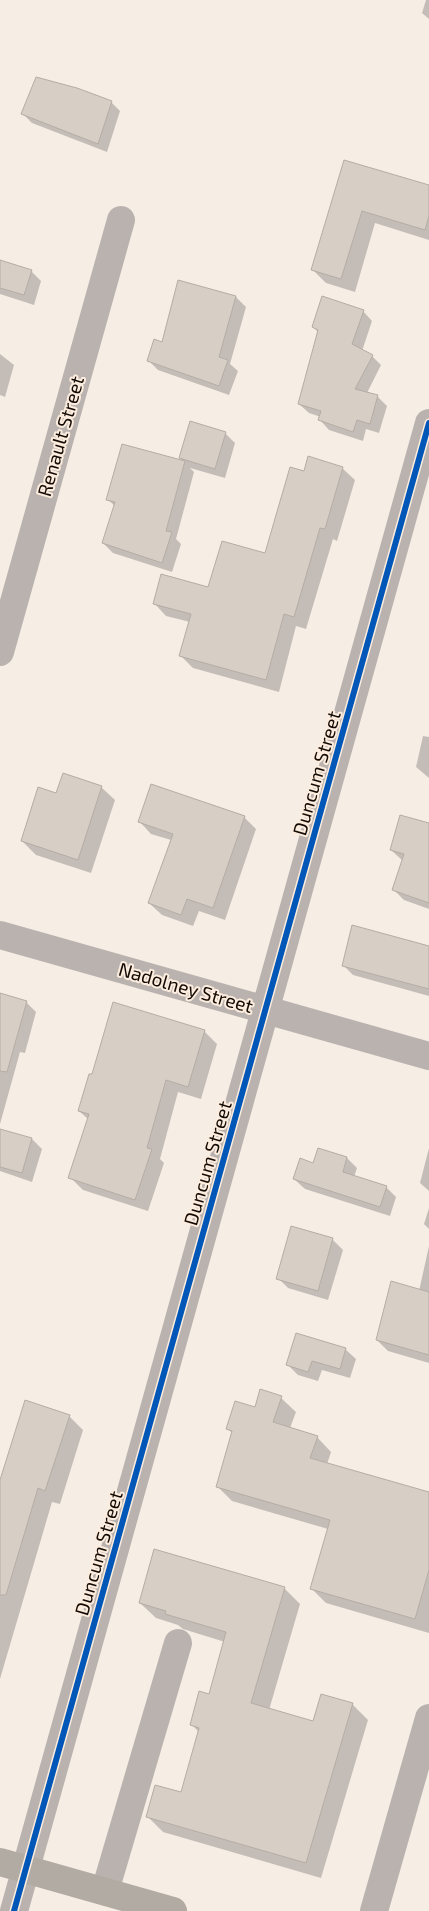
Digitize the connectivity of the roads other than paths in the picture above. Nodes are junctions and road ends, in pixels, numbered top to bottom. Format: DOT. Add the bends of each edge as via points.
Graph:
graph roads {
  1 [pos="121,220"];
  2 [pos="429,424"];
  3 [pos="0,652"];
  4 [pos="0,935"];
  5 [pos="265,1010"];
  6 [pos="429,1056"];
  7 [pos="178,1644"];
  8 [pos="429,1718"];
  9 [pos="13,1866"];
  10 [pos="104,1891"];
  11 [pos="14,1911"];
  12 [pos="173,1911"];
  13 [pos="374,1911"];
  1 -- 3 [label="street, Renault Street"];
  2 -- 5 [label="street, Duncum Street"];
  4 -- 5 [label="street, Nadolney Street"];
  5 -- 6 [label="street, Nadolney Street"];
  5 -- 9 [label="street, Duncum Street"];
  7 -- 10 [label="street"];
  8 -- 13 [label="street"];
  9 -- 10 [label="main road"];
  9 -- 11 [label="street, Duncum Street"];
  10 -- 12 [label="main road"];
}
